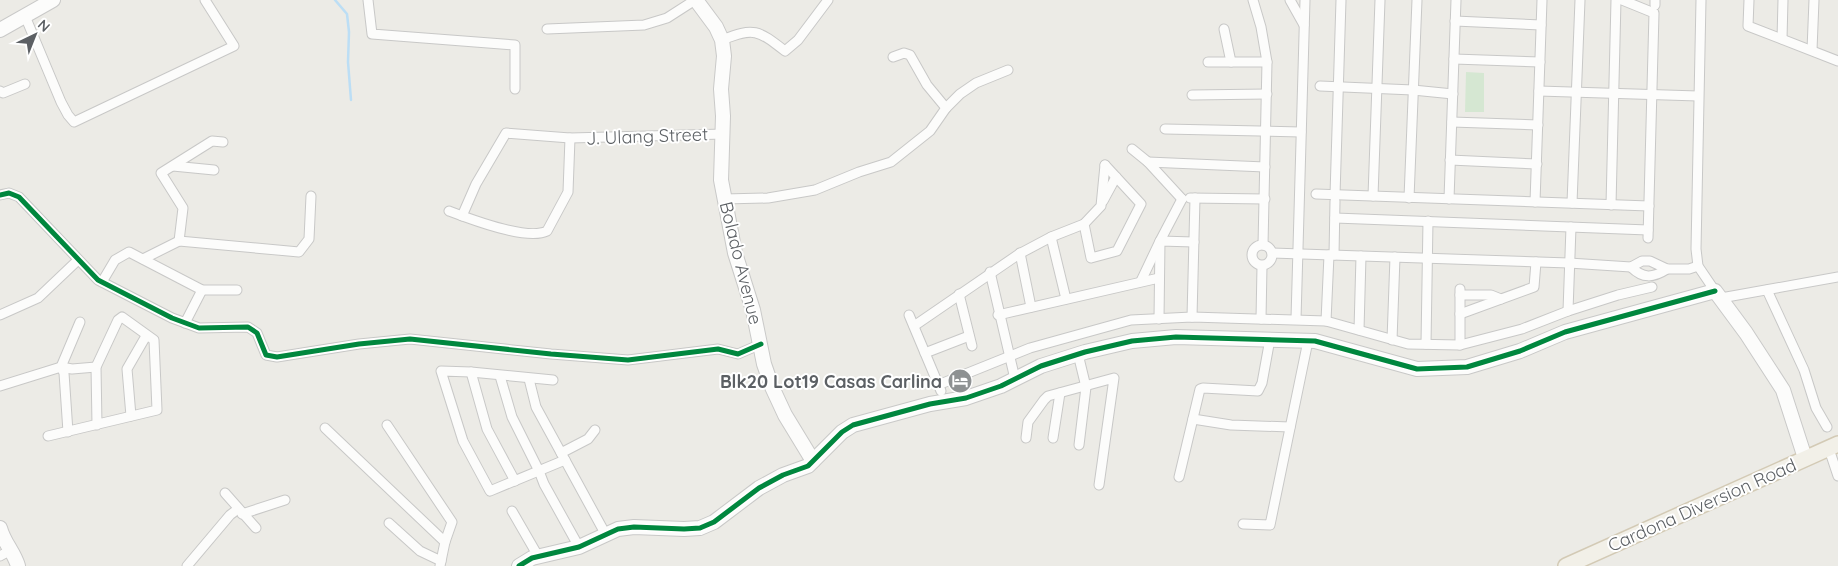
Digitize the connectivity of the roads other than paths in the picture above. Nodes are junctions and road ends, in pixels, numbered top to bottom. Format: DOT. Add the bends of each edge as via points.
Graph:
graph roads {
  1 [pos="53,0"];
  2 [pos="205,0"];
  3 [pos="368,0"];
  4 [pos="696,0"];
  5 [pos="828,0"];
  6 [pos="1253,0"];
  7 [pos="1290,0"];
  8 [pos="1305,0"];
  9 [pos="1341,0"];
  10 [pos="1380,0"];
  11 [pos="1417,0"];
  12 [pos="1456,0"];
  13 [pos="1542,0"];
  14 [pos="1580,0"];
  15 [pos="1616,0"];
  16 [pos="1622,0"];
  17 [pos="1701,0"];
  18 [pos="1749,0"];
  19 [pos="1783,0"];
  20 [pos="1814,0"];
  21 [pos="25,16"];
  22 [pos="1455,21"];
  23 [pos="1541,25"];
  24 [pos="1304,26"];
  25 [pos="547,29"];
  26 [pos="1224,29"];
  27 [pos="0,30"];
  28 [pos="1782,39"];
  29 [pos="722,40"];
  30 [pos="1812,50"];
  31 [pos="893,57"];
  32 [pos="1454,59"];
  33 [pos="1838,61"];
  34 [pos="1208,62"];
  35 [pos="1231,62"];
  36 [pos="1268,62"];
  37 [pos="1540,62"];
  38 [pos="1008,70"];
  39 [pos="25,84"];
  40 [pos="1320,86"];
  41 [pos="1338,87"];
  42 [pos="1377,88"];
  43 [pos="515,89"];
  44 [pos="1413,90"];
  45 [pos="0,91"];
  46 [pos="1539,91"];
  47 [pos="1576,92"];
  48 [pos="1267,94"];
  49 [pos="1452,94"];
  50 [pos="1613,94"];
  51 [pos="1192,95"];
  52 [pos="1652,95"];
  53 [pos="1698,96"];
  54 [pos="946,108"];
  55 [pos="1452,122"];
  56 [pos="1538,126"];
  57 [pos="1165,129"];
  58 [pos="1266,132"];
  59 [pos="1301,132"];
  60 [pos="724,134"];
  61 [pos="570,138"];
  62 [pos="223,142"];
  63 [pos="1132,149"];
  64 [pos="1450,160"];
  65 [pos="1148,162"];
  66 [pos="1537,164"];
  67 [pos="172,166"];
  68 [pos="1265,167"];
  69 [pos="214,170"];
  70 [pos="1116,178"];
  71 [pos="1316,194"];
  72 [pos="0,195"];
  73 [pos="311,196"];
  74 [pos="1373,196"];
  75 [pos="1195,198"];
  76 [pos="1335,198"];
  77 [pos="1409,198"];
  78 [pos="724,199"];
  79 [pos="1182,199"];
  80 [pos="1265,199"];
  81 [pos="1449,199"];
  82 [pos="1535,202"];
  83 [pos="1572,203"];
  84 [pos="1610,204"];
  85 [pos="1101,206"];
  86 [pos="1649,206"];
  87 [pos="449,211"];
  88 [pos="462,216"];
  89 [pos="1335,218"];
  90 [pos="1428,221"];
  91 [pos="1084,224"];
  92 [pos="1571,227"];
  93 [pos="1051,237"];
  94 [pos="179,241"];
  95 [pos="1160,241"];
  96 [pos="1194,242"];
  97 [pos="1263,245"];
  98 [pos="1020,253"];
  99 [pos="1272,253"];
  100 [pos="1298,254"];
  101 [pos="1331,255"];
  102 [pos="1361,256"];
  103 [pos="1395,257"];
  104 [pos="1428,258"];
  105 [pos="78,260"];
  106 [pos="143,260"];
  107 [pos="1536,262"];
  108 [pos="1569,263"];
  109 [pos="1262,266"];
  110 [pos="1698,266"];
  111 [pos="1631,268"];
  112 [pos="1667,269"];
  113 [pos="990,272"];
  114 [pos="1838,276"];
  115 [pos="1159,278"];
  116 [pos="1142,281"];
  117 [pos="102,282"];
  118 [pos="1652,288"];
  119 [pos="202,290"];
  120 [pos="237,290"];
  121 [pos="1767,290"];
  122 [pos="960,294"];
  123 [pos="1718,294"];
  124 [pos="1066,299"];
  125 [pos="1501,300"];
  126 [pos="1031,307"];
  127 [pos="1568,311"];
  128 [pos="1460,314"];
  129 [pos="0,315"];
  130 [pos="909,315"];
  131 [pos="998,315"];
  132 [pos="1192,317"];
  133 [pos="1159,318"];
  134 [pos="1261,319"];
  135 [pos="1296,319"];
  136 [pos="1326,321"];
  137 [pos="80,322"];
  138 [pos="186,323"];
  139 [pos="914,326"];
  140 [pos="1359,330"];
  141 [pos="146,336"];
  142 [pos="969,336"];
  143 [pos="1270,339"];
  144 [pos="1392,340"];
  145 [pos="1308,341"];
  146 [pos="761,344"];
  147 [pos="1426,344"];
  148 [pos="1460,345"];
  149 [pos="972,346"];
  150 [pos="925,353"];
  151 [pos="1078,354"];
  152 [pos="1008,356"];
  153 [pos="61,367"];
  154 [pos="96,367"];
  155 [pos="471,372"];
  156 [pos="500,376"];
  157 [pos="529,379"];
  158 [pos="1015,379"];
  159 [pos="553,380"];
  160 [pos="0,386"];
  161 [pos="1086,387"];
  162 [pos="1060,393"];
  163 [pos="131,416"];
  164 [pos="1193,419"];
  165 [pos="97,424"];
  166 [pos="387,425"];
  167 [pos="1827,427"];
  168 [pos="325,428"];
  169 [pos="1290,428"];
  170 [pos="595,430"];
  171 [pos="68,432"];
  172 [pos="48,436"];
  173 [pos="1026,438"];
  174 [pos="1053,438"];
  175 [pos="1078,445"];
  176 [pos="1833,447"];
  177 [pos="563,457"];
  178 [pos="1805,458"];
  179 [pos="813,461"];
  180 [pos="539,471"];
  181 [pos="1838,476"];
  182 [pos="1179,477"];
  183 [pos="515,481"];
  184 [pos="1098,485"];
  185 [pos="225,493"];
  186 [pos="285,500"];
  187 [pos="512,511"];
  188 [pos="240,512"];
  189 [pos="389,523"];
  190 [pos="1243,524"];
  191 [pos="0,528"];
  192 [pos="256,528"];
  193 [pos="606,535"];
  194 [pos="445,542"];
  195 [pos="579,547"];
  196 [pos="5,553"];
  197 [pos="538,556"];
  198 [pos="441,564"];
  199 [pos="18,566"];
  200 [pos="187,566"];
  201 [pos="519,566"];
  202 [pos="1566,566"];
  1 -- 21 [label="street"];
  2 -- 21 [label="street" via="234,46 74,122 61,102"];
  3 -- 43 [label="street" via="372,34 516,45"];
  4 -- 25 [label="street" via="667,18 644,25"];
  4 -- 29 [label="street, Bolado Avenue"];
  5 -- 29 [label="street" via="785,52 758,32 742,32"];
  6 -- 36 [label="street"];
  7 -- 24 [label="street"];
  8 -- 24 [label="street"];
  9 -- 41 [label="street"];
  10 -- 42 [label="street"];
  11 -- 44 [label="street"];
  12 -- 22 [label="street"];
  13 -- 23 [label="street"];
  14 -- 47 [label="street"];
  15 -- 50 [label="street"];
  16 -- 52 [label="street" via="1654,13"];
  17 -- 53 [label="street"];
  18 -- 28 [label="street" via="1748,26"];
  19 -- 28 [label="street"];
  20 -- 30 [label="street"];
  21 -- 27 [label="street"];
  22 -- 23 [label="street"];
  22 -- 32 [label="street"];
  23 -- 37 [label="street"];
  24 -- 59 [label="street"];
  26 -- 35 [label="street"];
  28 -- 30 [label="street"];
  29 -- 60 [label="street, Bolado Avenue"];
  30 -- 33 [label="street"];
  31 -- 54 [label="street" via="910,54 927,85"];
  32 -- 37 [label="street"];
  32 -- 49 [label="street"];
  34 -- 35 [label="street"];
  35 -- 36 [label="street"];
  36 -- 48 [label="street"];
  37 -- 46 [label="street"];
  38 -- 54 [label="street" via="976,83"];
  39 -- 45 [label="street" via="3,93"];
  40 -- 41 [label="street"];
  41 -- 42 [label="street"];
  41 -- 76 [label="street"];
  42 -- 44 [label="street"];
  42 -- 74 [label="street"];
  44 -- 49 [label="street"];
  44 -- 77 [label="street"];
  46 -- 47 [label="street"];
  46 -- 56 [label="street"];
  47 -- 50 [label="street"];
  47 -- 83 [label="street"];
  48 -- 51 [label="street"];
  48 -- 58 [label="street"];
  49 -- 55 [label="street"];
  50 -- 52 [label="street"];
  50 -- 84 [label="street"];
  52 -- 53 [label="street"];
  52 -- 86 [label="street"];
  53 -- 110 [label="street"];
  54 -- 78 [label="street" via="925,136 891,162 815,190 768,198"];
  55 -- 56 [label="street"];
  55 -- 64 [label="street"];
  56 -- 66 [label="street"];
  57 -- 58 [label="street"];
  58 -- 59 [label="street"];
  58 -- 68 [label="street"];
  59 -- 100 [label="street"];
  60 -- 61 [label="street, J. Ulang Street"];
  60 -- 78 [label="street, Bolado Avenue" via="721,180"];
  61 -- 88 [label="street, J. Ulang Street" via="506,133 476,184"];
  61 -- 88 [label="street" via="568,192 547,231 542,234 510,231"];
  62 -- 67 [label="street" via="212,140"];
  63 -- 65 [label="street"];
  64 -- 66 [label="street"];
  64 -- 81 [label="street"];
  65 -- 68 [label="street"];
  65 -- 79 [label="street"];
  66 -- 82 [label="street"];
  67 -- 69 [label="street"];
  67 -- 94 [label="street" via="161,173 183,208"];
  68 -- 80 [label="street"];
  70 -- 85 [label="street"];
  70 -- 85 [label="street" via="1106,165"];
  70 -- 91 [label="street" via="1141,204 1117,251 1091,258"];
  71 -- 76 [label="street"];
  72 -- 105 [label="street" via="8,193 19,197"];
  73 -- 94 [label="street" via="309,239 299,252"];
  74 -- 76 [label="street"];
  74 -- 77 [label="street"];
  75 -- 79 [label="street"];
  75 -- 80 [label="street"];
  75 -- 96 [label="street"];
  76 -- 89 [label="street"];
  77 -- 81 [label="street"];
  78 -- 146 [label="street, Bolado Avenue" via="735,254"];
  79 -- 95 [label="street"];
  80 -- 97 [label="street"];
  81 -- 82 [label="street"];
  82 -- 83 [label="street"];
  83 -- 84 [label="street"];
  84 -- 86 [label="street"];
  85 -- 91 [label="street"];
  86 -- 92 [label="street" via="1648,234"];
  87 -- 88 [label="street"];
  89 -- 90 [label="street"];
  89 -- 101 [label="street"];
  90 -- 92 [label="street"];
  90 -- 104 [label="street"];
  91 -- 93 [label="street"];
  92 -- 108 [label="street"];
  93 -- 98 [label="street"];
  93 -- 124 [label="street"];
  94 -- 106 [label="street"];
  95 -- 96 [label="street"];
  95 -- 115 [label="street"];
  95 -- 116 [label="street"];
  96 -- 132 [label="street"];
  97 -- 99 [label="street"];
  97 -- 109 [label="street" via="1254,249 1252,255 1255,263"];
  98 -- 113 [label="street"];
  98 -- 126 [label="street"];
  99 -- 100 [label="street"];
  99 -- 109 [label="street" via="1270,262"];
  100 -- 101 [label="street"];
  100 -- 135 [label="street"];
  101 -- 102 [label="street"];
  101 -- 136 [label="street"];
  102 -- 103 [label="street"];
  102 -- 140 [label="street"];
  103 -- 104 [label="street"];
  103 -- 144 [label="street"];
  104 -- 107 [label="street"];
  104 -- 147 [label="street"];
  105 -- 117 [label="street"];
  105 -- 129 [label="street" via="38,298"];
  106 -- 117 [label="street" via="125,253 115,260"];
  106 -- 119 [label="street"];
  107 -- 108 [label="street"];
  107 -- 125 [label="street" via="1534,287"];
  108 -- 111 [label="street"];
  108 -- 127 [label="street"];
  109 -- 134 [label="street"];
  110 -- 112 [label="street"];
  110 -- 123 [label="street"];
  111 -- 112 [label="street" via="1642,261 1650,261"];
  111 -- 112 [label="street" via="1647,276"];
  113 -- 122 [label="street"];
  113 -- 131 [label="street"];
  114 -- 121 [label="street"];
  115 -- 116 [label="street"];
  115 -- 133 [label="street"];
  116 -- 124 [label="street"];
  117 -- 138 [label="street"];
  118 -- 127 [label="street"];
  119 -- 120 [label="street"];
  119 -- 138 [label="street"];
  121 -- 123 [label="street"];
  121 -- 167 [label="street"];
  122 -- 139 [label="street"];
  122 -- 142 [label="street"];
  123 -- 145 [label="street" via="1565,332 1520,351 1467,367 1417,369"];
  123 -- 178 [label="street" via="1783,390"];
  124 -- 126 [label="street"];
  125 -- 128 [label="street"];
  125 -- 128 [label="street" via="1491,295 1460,292"];
  126 -- 131 [label="street"];
  127 -- 148 [label="street" via="1522,329"];
  128 -- 148 [label="street"];
  130 -- 139 [label="street"];
  131 -- 152 [label="street"];
  132 -- 133 [label="street"];
  132 -- 134 [label="street"];
  133 -- 152 [label="street" via="1131,320 1088,330"];
  134 -- 135 [label="street"];
  135 -- 136 [label="street"];
  136 -- 140 [label="street"];
  137 -- 153 [label="street"];
  138 -- 146 [label="street" via="199,328 248,327 256,333 266,355 277,357 410,340 628,360 718,349 738,354"];
  139 -- 150 [label="street"];
  140 -- 144 [label="street"];
  141 -- 154 [label="street" via="122,317"];
  141 -- 163 [label="street" via="127,369"];
  141 -- 163 [label="street" via="154,340 157,410"];
  142 -- 149 [label="street"];
  142 -- 150 [label="street"];
  143 -- 145 [label="street"];
  143 -- 151 [label="street" via="1176,337 1132,341"];
  143 -- 164 [label="street" via="1258,391 1203,388"];
  144 -- 147 [label="street"];
  145 -- 169 [label="street"];
  146 -- 179 [label="street, Bolado Avenue" via="772,387"];
  147 -- 148 [label="street"];
  150 -- 152 [label="street" via="940,388"];
  151 -- 158 [label="street"];
  151 -- 161 [label="street"];
  152 -- 158 [label="street"];
  153 -- 154 [label="street"];
  153 -- 160 [label="street"];
  153 -- 171 [label="street"];
  154 -- 165 [label="street"];
  155 -- 156 [label="street"];
  155 -- 183 [label="street" via="487,429"];
  155 -- 183 [label="street" via="441,371 463,441 490,490"];
  156 -- 157 [label="street"];
  156 -- 180 [label="street" via="512,417"];
  157 -- 159 [label="street"];
  157 -- 177 [label="street" via="536,407"];
  158 -- 179 [label="street" via="966,398 930,404 853,426 842,432"];
  161 -- 162 [label="street"];
  161 -- 175 [label="street"];
  161 -- 184 [label="street" via="1114,378"];
  162 -- 173 [label="street" via="1044,400 1028,422"];
  162 -- 174 [label="street"];
  163 -- 165 [label="street"];
  164 -- 169 [label="street"];
  164 -- 182 [label="street"];
  165 -- 171 [label="street"];
  166 -- 194 [label="street" via="452,522"];
  168 -- 194 [label="street"];
  169 -- 190 [label="street" via="1270,525"];
  170 -- 177 [label="street"];
  171 -- 172 [label="street"];
  176 -- 178 [label="main road, Cardona Diversion Road"];
  176 -- 181 [label="street"];
  177 -- 180 [label="street"];
  177 -- 193 [label="street"];
  178 -- 202 [label="main road, Cardona Diversion Road"];
  179 -- 193 [label="street" via="759,488 714,522 700,528 634,526"];
  180 -- 183 [label="street"];
  180 -- 195 [label="street"];
  185 -- 188 [label="street"];
  186 -- 188 [label="street"];
  187 -- 197 [label="street"];
  188 -- 192 [label="street"];
  188 -- 200 [label="street" via="230,515"];
  189 -- 198 [label="street" via="420,551"];
  191 -- 196 [label="street"];
  193 -- 195 [label="street"];
  194 -- 198 [label="street"];
  195 -- 197 [label="street"];
  196 -- 199 [label="street" via="16,558"];
  197 -- 201 [label="street"];
}
